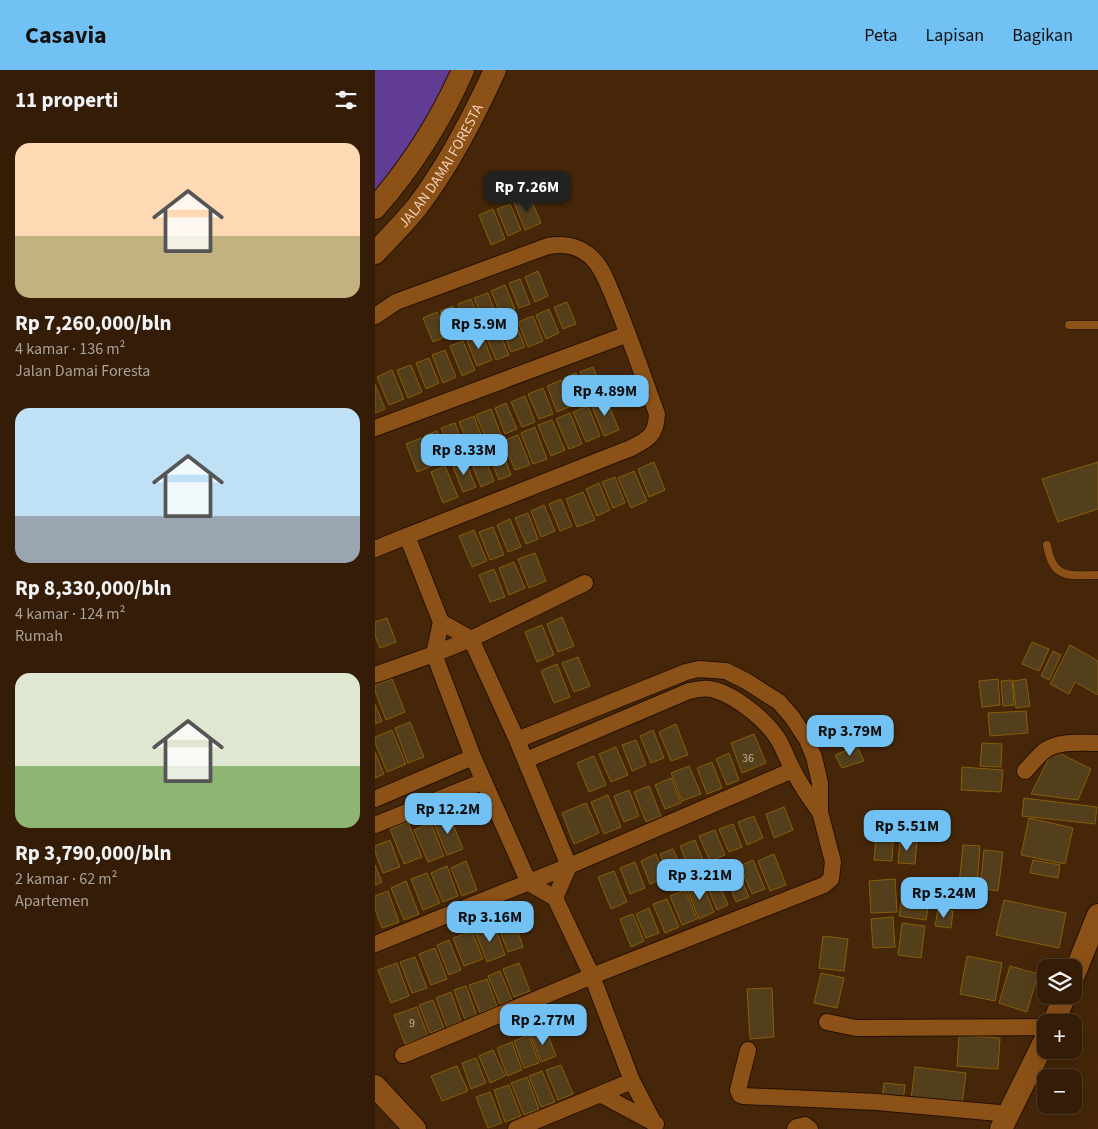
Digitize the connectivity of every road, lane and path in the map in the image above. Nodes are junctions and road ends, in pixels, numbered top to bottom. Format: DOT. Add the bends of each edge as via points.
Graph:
graph roads {
  1 [pos="463,70"];
  2 [pos="495,70"];
  3 [pos="375,208"];
  4 [pos="375,253"];
  5 [pos="375,316"];
  6 [pos="1069,325"];
  7 [pos="1098,325"];
  8 [pos="628,334"];
  9 [pos="375,428"];
  10 [pos="407,536"];
  11 [pos="1047,545"];
  12 [pos="375,549"];
  13 [pos="1098,575"];
  14 [pos="585,583"];
  15 [pos="441,622"];
  16 [pos="471,639"];
  17 [pos="434,654"];
  18 [pos="686,672"];
  19 [pos="375,675"];
  20 [pos="689,691"];
  21 [pos="517,740"];
  22 [pos="1098,743"];
  23 [pos="473,757"];
  24 [pos="526,760"];
  25 [pos="793,770"];
  26 [pos="1025,771"];
  27 [pos="484,781"];
  28 [pos="375,799"];
  29 [pos="821,812"];
  30 [pos="375,825"];
  31 [pos="569,866"];
  32 [pos="529,883"];
  33 [pos="555,898"];
  34 [pos="1098,914"];
  35 [pos="375,944"];
  36 [pos="1080,959"];
  37 [pos="592,976"];
  38 [pos="827,1022"];
  39 [pos="1037,1027"];
  40 [pos="748,1050"];
  41 [pos="403,1055"];
  42 [pos="1037,1056"];
  43 [pos="632,1081"];
  44 [pos="375,1086"];
  45 [pos="600,1094"];
  46 [pos="1005,1122"];
  47 [pos="658,1126"];
  48 [pos="415,1129"];
  49 [pos="516,1129"];
  50 [pos="795,1129"];
  51 [pos="810,1129"];
  1 -- 3 [label="main road, JALAN DAMAI FORESTA" via="442,114 412,161"];
  2 -- 4 [label="main road, JALAN DAMAI FORESTA" via="454,152 432,186 416,209"];
  5 -- 8 [label="street" via="396,302 548,246 569,244 582,250 601,269"];
  6 -- 7 [label="lane"];
  8 -- 9 [label="street"];
  8 -- 10 [label="street" via="657,414 657,426 644,442"];
  10 -- 12 [label="street"];
  10 -- 15 [label="street"];
  11 -- 13 [label="lane" via="1049,560 1061,573"];
  14 -- 16 [label="street"];
  15 -- 16 [label="street"];
  15 -- 17 [label="street"];
  16 -- 17 [label="street"];
  16 -- 21 [label="street"];
  17 -- 19 [label="street"];
  17 -- 23 [label="street"];
  18 -- 20 [label="street"];
  18 -- 21 [label="street"];
  18 -- 29 [label="street" via="699,669 726,671 787,710 814,757 820,783"];
  20 -- 24 [label="street"];
  20 -- 25 [label="street" via="714,690 761,718 778,738"];
  21 -- 24 [label="street"];
  22 -- 26 [label="street" via="1054,746 1044,751"];
  23 -- 27 [label="street"];
  23 -- 28 [label="street"];
  24 -- 31 [label="street"];
  25 -- 29 [label="street"];
  25 -- 31 [label="street"];
  27 -- 30 [label="street"];
  27 -- 32 [label="street"];
  29 -- 37 [label="street" via="833,862 831,879 824,885"];
  31 -- 32 [label="street"];
  31 -- 33 [label="street"];
  32 -- 33 [label="street"];
  32 -- 35 [label="street"];
  33 -- 37 [label="street"];
  34 -- 36 [label="main road"];
  37 -- 41 [label="street"];
  37 -- 43 [label="street"];
  38 -- 39 [label="street" via="856,1028"];
  40 -- 46 [label="street" via="738,1090 743,1096 877,1102"];
  42 -- 46 [label="main road"];
  43 -- 45 [label="street"];
  43 -- 47 [label="street"];
  44 -- 48 [label="main road"];
  45 -- 47 [label="street"];
  45 -- 49 [label="street"];
  50 -- 51 [label="street" via="805,1125"];
}
